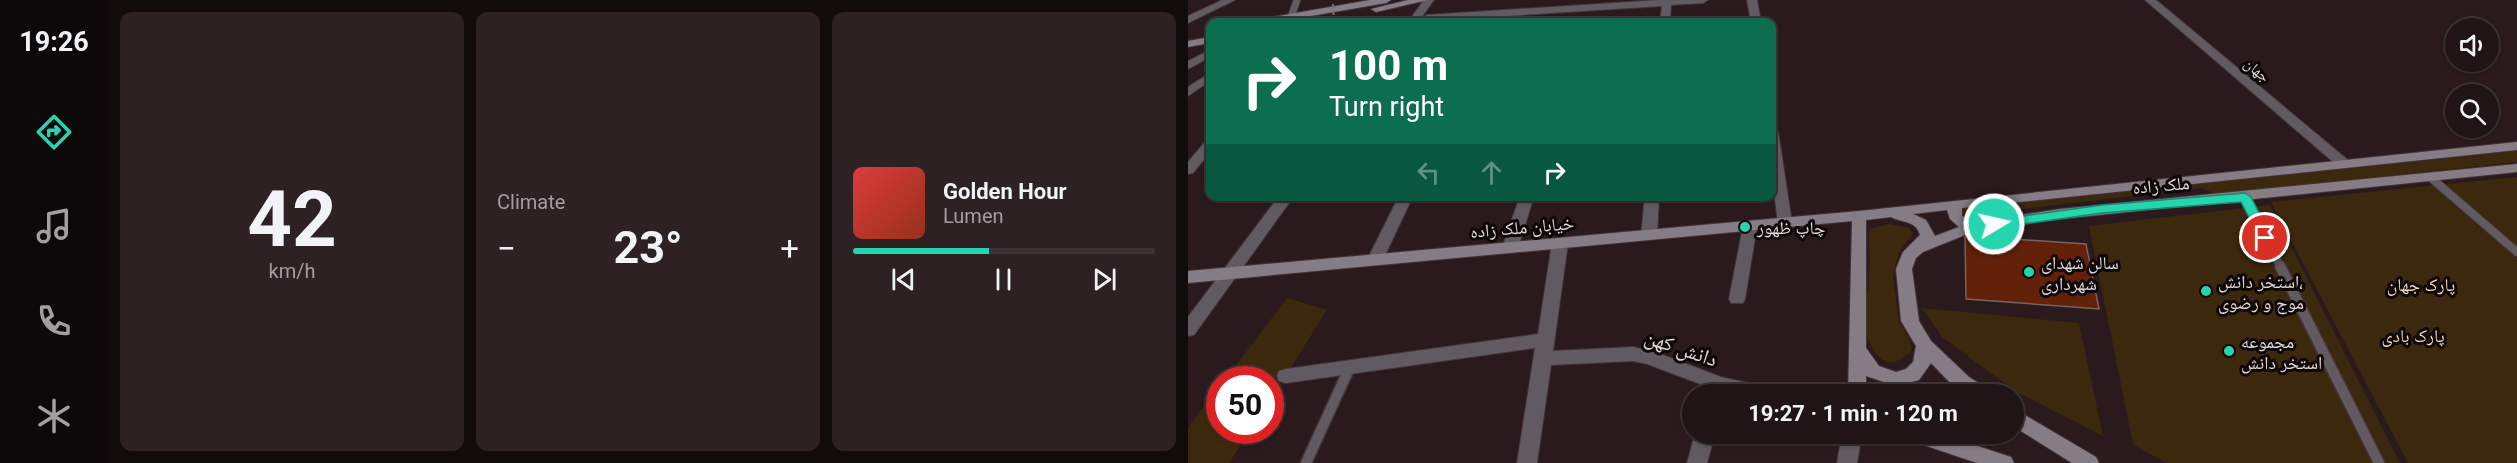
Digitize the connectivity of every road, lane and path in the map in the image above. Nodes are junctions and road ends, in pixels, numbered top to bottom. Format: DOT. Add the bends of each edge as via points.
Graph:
graph roads {
  1 [pos="1230,0"];
  2 [pos="1297,0"];
  3 [pos="1386,0"];
  4 [pos="1423,0"];
  5 [pos="1429,0"];
  6 [pos="1503,0"];
  7 [pos="1703,0"];
  8 [pos="1752,0"];
  9 [pos="2150,0"];
  10 [pos="1667,1"];
  11 [pos="1333,4"];
  12 [pos="1583,4"];
  13 [pos="1291,18"];
  14 [pos="1325,18"];
  15 [pos="1334,18"];
  16 [pos="1416,18"];
  17 [pos="1427,18"];
  18 [pos="1494,18"];
  19 [pos="1665,18"];
  20 [pos="1755,18"];
  21 [pos="1188,20"];
  22 [pos="1206,32"];
  23 [pos="1188,35"];
  24 [pos="1206,41"];
  25 [pos="1188,44"];
  26 [pos="1206,55"];
  27 [pos="1188,66"];
  28 [pos="1206,79"];
  29 [pos="1188,93"];
  30 [pos="2517,146"];
  31 [pos="1206,150"];
  32 [pos="1776,159"];
  33 [pos="2344,164"];
  34 [pos="2517,168"];
  35 [pos="1188,170"];
  36 [pos="2430,177"];
  37 [pos="2245,197"];
  38 [pos="1283,201"];
  39 [pos="1404,201"];
  40 [pos="1525,201"];
  41 [pos="1652,201"];
  42 [pos="1956,204"];
  43 [pos="1885,213"];
  44 [pos="1859,216"];
  45 [pos="1785,223"];
  46 [pos="1750,226"];
  47 [pos="1972,227"];
  48 [pos="1650,235"];
  49 [pos="1560,243"];
  50 [pos="1510,248"];
  51 [pos="1918,248"];
  52 [pos="2517,252"];
  53 [pos="1375,260"];
  54 [pos="1232,273"];
  55 [pos="1188,277"];
  56 [pos="1737,299"];
  57 [pos="1188,330"];
  58 [pos="1925,346"];
  59 [pos="1857,348"];
  60 [pos="1544,349"];
  61 [pos="1349,369"];
  62 [pos="1286,376"];
  63 [pos="1706,384"];
  64 [pos="1857,384"];
  65 [pos="1965,384"];
  66 [pos="2024,423"];
  67 [pos="1702,444"];
  68 [pos="1850,444"];
  69 [pos="1946,444"];
  70 [pos="1306,463"];
  71 [pos="1527,463"];
  72 [pos="1697,463"];
  73 [pos="1847,463"];
  74 [pos="2004,463"];
  75 [pos="2089,463"];
  76 [pos="2379,463"];
  1 -- 21 [label="street"];
  2 -- 13 [label="lane"];
  3 -- 13 [label="main road"];
  4 -- 14 [label="main road"];
  5 -- 16 [label="street"];
  6 -- 18 [label="street"];
  7 -- 10 [label="street"];
  8 -- 20 [label="street"];
  9 -- 33 [label="street, جهان"];
  10 -- 12 [label="street"];
  10 -- 19 [label="street"];
  11 -- 15 [label="path, bridge"];
  12 -- 18 [label="street"];
  17 -- 18 [label="street"];
  22 -- 23 [label="main road"];
  24 -- 25 [label="main road"];
  26 -- 27 [label="street"];
  28 -- 29 [label="street"];
  30 -- 33 [label="main road, ملک زاده"];
  31 -- 35 [label="street"];
  32 -- 45 [label="street"];
  33 -- 42 [label="main road, ملک زاده"];
  34 -- 36 [label="main road, ملک زاده"];
  36 -- 37 [label="main road, ملک زاده"];
  36 -- 52 [label="lane"];
  37 -- 47 [label="main road, ملک زاده" via="2070,213"];
  37 -- 76 [label="lane"];
  38 -- 54 [label="street"];
  39 -- 53 [label="street"];
  40 -- 50 [label="street"];
  41 -- 48 [label="street"];
  42 -- 43 [label="main road, ملک زاده"];
  42 -- 47 [label="main road" via="1954,215"];
  43 -- 44 [label="main road, ملک زاده"];
  43 -- 51 [label="main road" via="1922,223 1928,236"];
  44 -- 45 [label="main road, خیابان ملک زاده"];
  44 -- 59 [label="main road"];
  45 -- 46 [label="main road, خیابان ملک زاده"];
  46 -- 48 [label="main road, خیابان ملک زاده"];
  46 -- 56 [label="street"];
  47 -- 51 [label="main road, ملک زاده"];
  48 -- 49 [label="main road, خیابان ملک زاده"];
  49 -- 50 [label="main road, خیابان ملک زاده"];
  49 -- 60 [label="street"];
  50 -- 53 [label="main road, خیابان ملک زاده"];
  51 -- 58 [label="main road" via="1909,256 1904,269 1911,321"];
  53 -- 54 [label="main road, خیابان ملک زاده"];
  54 -- 55 [label="main road, خیابان ملک زاده"];
  54 -- 57 [label="street"];
  58 -- 59 [label="main road" via="1922,365 1912,375 1896,379 1873,371"];
  58 -- 65 [label="main road"];
  59 -- 64 [label="main road"];
  60 -- 61 [label="street, دانش کهن"];
  60 -- 63 [label="street, دانش کهن" via="1649,357"];
  60 -- 71 [label="street"];
  61 -- 62 [label="street, دانش کهن"];
  61 -- 70 [label="lane"];
  66 -- 75 [label="main road"];
  67 -- 72 [label="street"];
  68 -- 73 [label="street"];
  69 -- 74 [label="main road"];
}
